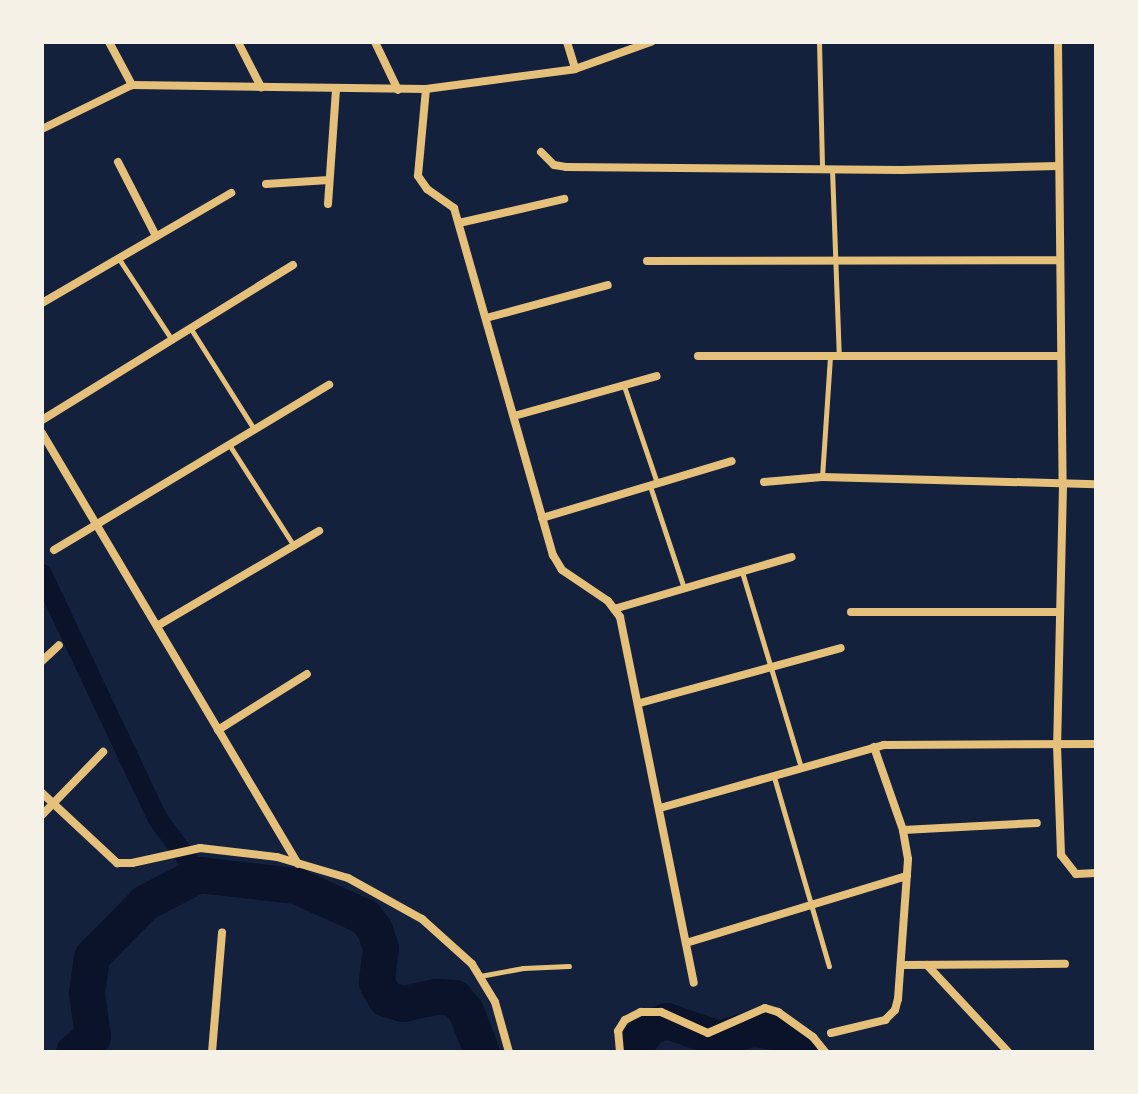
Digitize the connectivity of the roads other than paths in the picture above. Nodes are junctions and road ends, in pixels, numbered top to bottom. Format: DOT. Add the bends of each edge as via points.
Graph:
graph roads {
  1 [pos="109,42"];
  2 [pos="238,42"];
  3 [pos="375,42"];
  4 [pos="567,42"];
  5 [pos="651,42"];
  6 [pos="819,42"];
  7 [pos="1058,42"];
  8 [pos="575,69"];
  9 [pos="132,85"];
  10 [pos="261,87"];
  11 [pos="336,89"];
  12 [pos="426,89"];
  13 [pos="398,90"];
  14 [pos="42,128"];
  15 [pos="541,152"];
  16 [pos="118,162"];
  17 [pos="1058,166"];
  18 [pos="827,169"];
  19 [pos="329,180"];
  20 [pos="266,184"];
  21 [pos="231,193"];
  22 [pos="564,199"];
  23 [pos="328,204"];
  24 [pos="459,223"];
  25 [pos="156,236"];
  26 [pos="119,258"];
  27 [pos="1059,260"];
  28 [pos="647,261"];
  29 [pos="835,261"];
  30 [pos="293,265"];
  31 [pos="608,285"];
  32 [pos="42,303"];
  33 [pos="486,318"];
  34 [pos="191,328"];
  35 [pos="172,340"];
  36 [pos="698,356"];
  37 [pos="1060,356"];
  38 [pos="835,358"];
  39 [pos="657,376"];
  40 [pos="329,385"];
  41 [pos="623,385"];
  42 [pos="514,416"];
  43 [pos="42,420"];
  44 [pos="255,430"];
  45 [pos="43,436"];
  46 [pos="230,446"];
  47 [pos="732,461"];
  48 [pos="822,477"];
  49 [pos="764,482"];
  50 [pos="1096,484"];
  51 [pos="654,485"];
  52 [pos="1063,486"];
  53 [pos="542,518"];
  54 [pos="97,526"];
  55 [pos="319,531"];
  56 [pos="294,546"];
  57 [pos="54,550"];
  58 [pos="792,557"];
  59 [pos="742,571"];
  60 [pos="684,588"];
  61 [pos="614,609"];
  62 [pos="851,612"];
  63 [pos="1060,612"];
  64 [pos="157,626"];
  65 [pos="59,645"];
  66 [pos="841,648"];
  67 [pos="42,661"];
  68 [pos="771,667"];
  69 [pos="307,674"];
  70 [pos="640,703"];
  71 [pos="218,730"];
  72 [pos="1096,744"];
  73 [pos="1057,745"];
  74 [pos="874,747"];
  75 [pos="103,752"];
  76 [pos="801,768"];
  77 [pos="774,776"];
  78 [pos="42,793"];
  79 [pos="53,803"];
  80 [pos="660,808"];
  81 [pos="42,815"];
  82 [pos="1037,823"];
  83 [pos="903,830"];
  84 [pos="298,864"];
  85 [pos="1096,873"];
  86 [pos="907,876"];
  87 [pos="810,905"];
  88 [pos="222,932"];
  89 [pos="686,943"];
  90 [pos="1065,964"];
  91 [pos="902,965"];
  92 [pos="927,965"];
  93 [pos="569,966"];
  94 [pos="829,966"];
  95 [pos="479,977"];
  96 [pos="694,983"];
  97 [pos="831,1033"];
  98 [pos="212,1052"];
  99 [pos="509,1052"];
  100 [pos="620,1052"];
  101 [pos="825,1052"];
  102 [pos="1008,1052"];
  1 -- 9 [label="street"];
  2 -- 10 [label="street"];
  3 -- 13 [label="street"];
  4 -- 8 [label="street"];
  5 -- 8 [label="street"];
  6 -- 18 [label="lane"];
  7 -- 17 [label="street"];
  8 -- 12 [label="street"];
  9 -- 10 [label="street"];
  9 -- 14 [label="street"];
  10 -- 11 [label="street"];
  11 -- 13 [label="street"];
  11 -- 19 [label="street"];
  12 -- 13 [label="street"];
  12 -- 24 [label="street" via="418,176 454,208"];
  15 -- 18 [label="street" via="554,165 566,167"];
  16 -- 25 [label="street"];
  17 -- 18 [label="street"];
  17 -- 27 [label="street"];
  18 -- 29 [label="lane"];
  19 -- 20 [label="street"];
  19 -- 23 [label="street"];
  21 -- 25 [label="street"];
  22 -- 24 [label="street"];
  24 -- 33 [label="street"];
  25 -- 26 [label="street"];
  26 -- 32 [label="street"];
  26 -- 35 [label="lane"];
  27 -- 29 [label="street"];
  27 -- 37 [label="street"];
  28 -- 29 [label="street"];
  29 -- 38 [label="lane"];
  30 -- 34 [label="street"];
  31 -- 33 [label="street"];
  33 -- 42 [label="street"];
  34 -- 35 [label="street"];
  34 -- 44 [label="lane"];
  35 -- 43 [label="street"];
  36 -- 38 [label="street"];
  37 -- 38 [label="street"];
  37 -- 52 [label="street"];
  38 -- 48 [label="lane"];
  39 -- 41 [label="street"];
  40 -- 44 [label="street"];
  41 -- 42 [label="street"];
  41 -- 51 [label="lane"];
  42 -- 53 [label="street"];
  44 -- 46 [label="street"];
  45 -- 54 [label="street"];
  46 -- 54 [label="street"];
  46 -- 56 [label="lane"];
  47 -- 51 [label="street"];
  48 -- 49 [label="street"];
  48 -- 52 [label="street"];
  50 -- 52 [label="street"];
  51 -- 53 [label="street"];
  51 -- 60 [label="lane"];
  52 -- 63 [label="street"];
  53 -- 61 [label="street" via="562,570"];
  54 -- 57 [label="street"];
  54 -- 64 [label="street"];
  55 -- 56 [label="street"];
  56 -- 64 [label="street"];
  58 -- 59 [label="street"];
  59 -- 60 [label="street"];
  59 -- 68 [label="lane"];
  60 -- 61 [label="street"];
  61 -- 70 [label="street"];
  62 -- 63 [label="street"];
  63 -- 73 [label="street"];
  64 -- 71 [label="street"];
  65 -- 67 [label="street"];
  66 -- 68 [label="street"];
  68 -- 70 [label="street"];
  68 -- 76 [label="lane"];
  69 -- 71 [label="street"];
  70 -- 80 [label="street"];
  71 -- 84 [label="street"];
  72 -- 73 [label="street"];
  73 -- 74 [label="street"];
  73 -- 85 [label="street" via="1061,855 1076,874"];
  74 -- 76 [label="street"];
  74 -- 83 [label="street"];
  75 -- 79 [label="street"];
  76 -- 77 [label="street"];
  77 -- 80 [label="street"];
  77 -- 87 [label="lane"];
  78 -- 79 [label="street"];
  79 -- 81 [label="street"];
  79 -- 84 [label="street" via="117,863 200,848"];
  80 -- 89 [label="street"];
  82 -- 83 [label="street"];
  83 -- 86 [label="street"];
  84 -- 95 [label="street" via="348,878 422,919 472,964"];
  86 -- 87 [label="street"];
  86 -- 91 [label="street"];
  87 -- 89 [label="street"];
  87 -- 94 [label="lane"];
  88 -- 98 [label="street"];
  89 -- 96 [label="street"];
  90 -- 92 [label="street"];
  91 -- 92 [label="street"];
  91 -- 97 [label="street" via="895,1010 885,1020"];
  92 -- 102 [label="street"];
  93 -- 95 [label="lane"];
  95 -- 99 [label="street" via="495,1002"];
  100 -- 101 [label="street" via="618,1031 625,1020 641,1012 661,1012 708,1033 765,1008 813,1037"];
}
